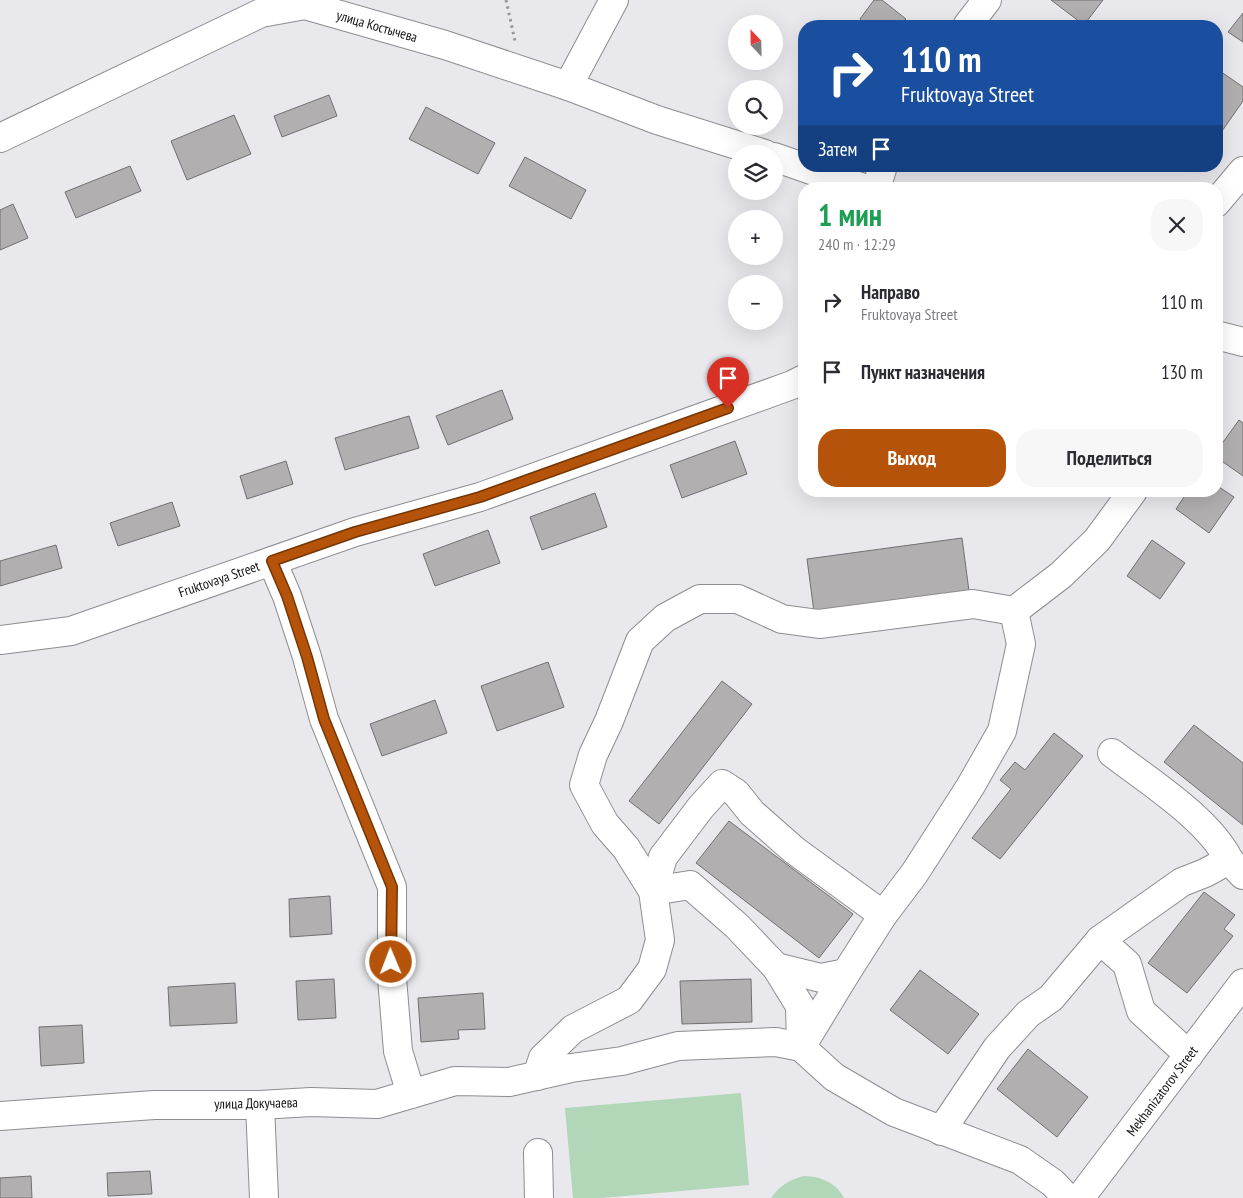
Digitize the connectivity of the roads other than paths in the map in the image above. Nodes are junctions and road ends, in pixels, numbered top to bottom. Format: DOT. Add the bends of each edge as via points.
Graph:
graph roads {
  1 [pos="614,0"];
  2 [pos="987,0"];
  3 [pos="972,20"];
  4 [pos="568,86"];
  5 [pos="0,138"];
  6 [pos="736,145"];
  7 [pos="783,160"];
  8 [pos="798,165"];
  9 [pos="1243,171"];
  10 [pos="817,172"];
  11 [pos="846,182"];
  12 [pos="1223,195"];
  13 [pos="1223,337"];
  14 [pos="1243,342"];
  15 [pos="798,382"];
  16 [pos="1129,497"];
  17 [pos="272,561"];
  18 [pos="1014,611"];
  19 [pos="0,640"];
  20 [pos="1112,753"];
  21 [pos="1236,868"];
  22 [pos="653,891"];
  23 [pos="883,915"];
  24 [pos="1100,940"];
  25 [pos="776,968"];
  26 [pos="833,975"];
  27 [pos="1243,983"];
  28 [pos="800,1006"];
  29 [pos="801,1048"];
  30 [pos="1188,1055"];
  31 [pos="537,1076"];
  32 [pos="411,1094"];
  33 [pos="260,1105"];
  34 [pos="0,1116"];
  35 [pos="941,1131"];
  36 [pos="538,1154"];
  37 [pos="264,1198"];
  38 [pos="539,1198"];
  39 [pos="1067,1198"];
  40 [pos="1080,1198"];
  1 -- 4 [label="street"];
  2 -- 3 [label="street"];
  4 -- 5 [label="street, улица Костычева" via="445,45 305,5 261,13"];
  4 -- 6 [label="street, улица Костычева" via="657,120"];
  7 -- 8 [label="street"];
  9 -- 12 [label="street"];
  10 -- 11 [label="street"];
  13 -- 14 [label="street"];
  15 -- 17 [label="street, Fruktovaya Street" via="480,497 355,532"];
  16 -- 18 [label="street" via="1097,540 1061,575"];
  17 -- 19 [label="street, Fruktovaya Street" via="71,631"];
  17 -- 32 [label="street" via="304,649 324,719 392,887 392,978 398,1051"];
  18 -- 22 [label="street" via="974,604 819,624 782,619 738,599 700,598 665,618 640,640 584,785 605,824 626,848"];
  18 -- 23 [label="street" via="1021,644 1002,731 914,874"];
  20 -- 21 [label="street" via="1178,804 1222,845"];
  21 -- 24 [label="street" via="1205,873 1182,882"];
  22 -- 23 [label="street" via="663,858 722,784 736,792 752,813 794,850"];
  22 -- 25 [label="street" via="690,885 737,926"];
  22 -- 31 [label="street" via="660,940 652,969 629,1000 573,1029 543,1058"];
  23 -- 26 [label="street"];
  24 -- 30 [label="street" via="1127,964 1141,1010"];
  24 -- 35 [label="street" via="1051,998 1028,1014 997,1048"];
  25 -- 26 [label="street"];
  25 -- 28 [label="street"];
  26 -- 28 [label="street"];
  26 -- 29 [label="street"];
  27 -- 30 [label="street, Mekhanizatorov Street"];
  28 -- 29 [label="street"];
  29 -- 31 [label="street, улица Докучаева" via="776,1042 678,1046 622,1062"];
  29 -- 35 [label="street" via="834,1078 894,1112"];
  30 -- 40 [label="street, Mekhanizatorov Street"];
  31 -- 32 [label="street, улица Докучаева" via="509,1082 455,1081"];
  32 -- 33 [label="street, улица Докучаева" via="377,1104 311,1102"];
  33 -- 34 [label="street, улица Докучаева" via="154,1105"];
  33 -- 37 [label="street"];
  35 -- 39 [label="street" via="1020,1160"];
  36 -- 38 [label="street"];
}
